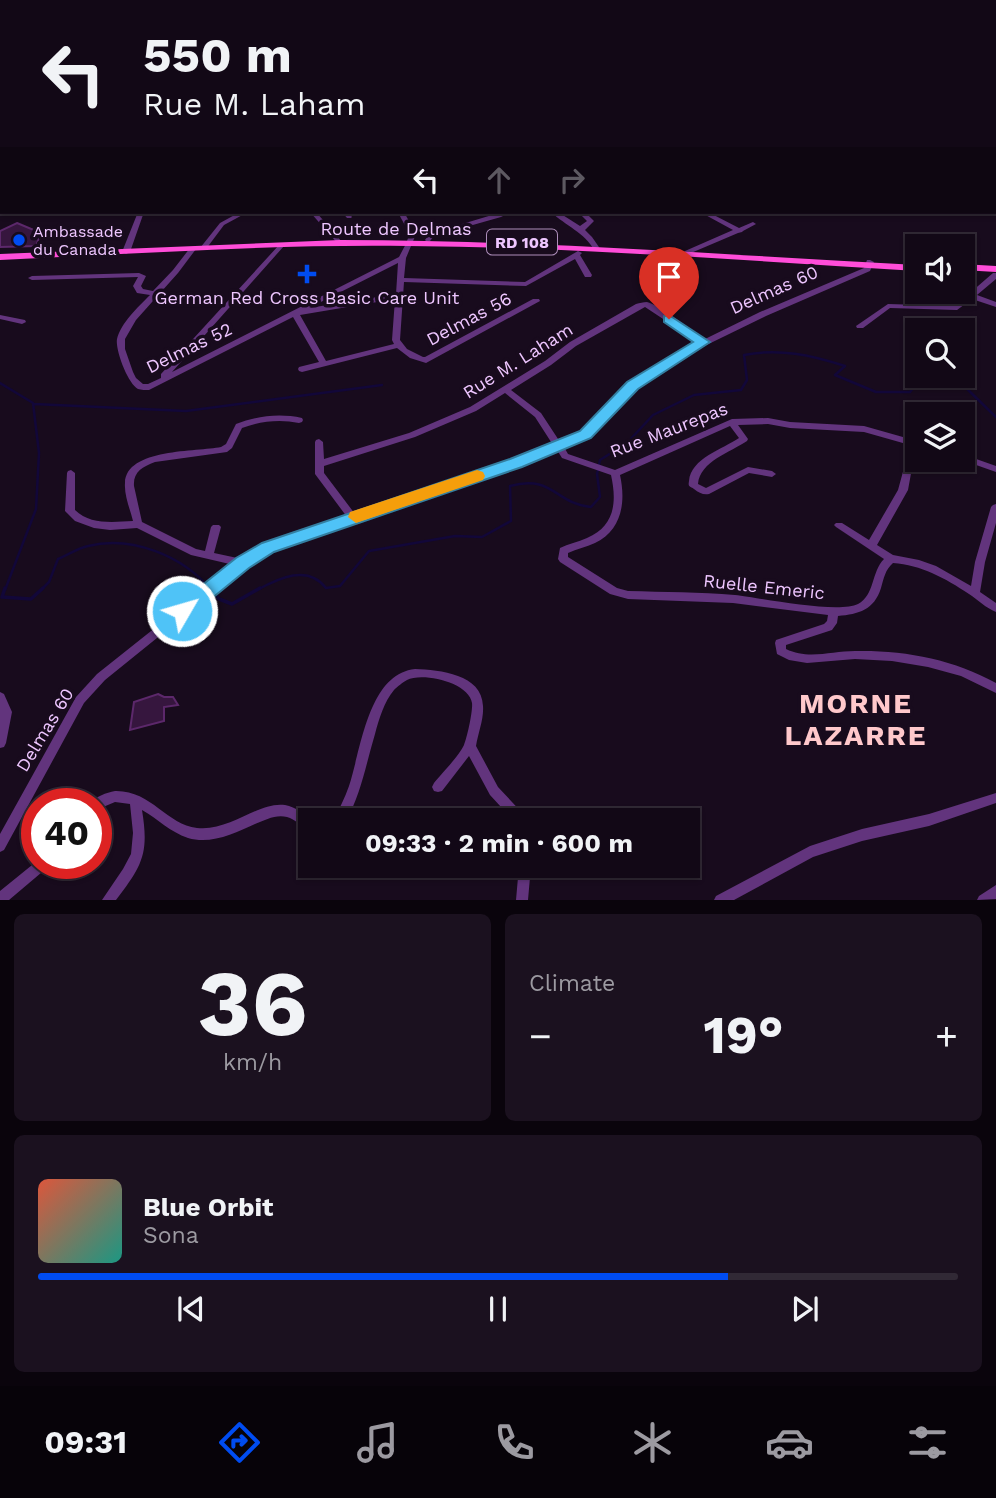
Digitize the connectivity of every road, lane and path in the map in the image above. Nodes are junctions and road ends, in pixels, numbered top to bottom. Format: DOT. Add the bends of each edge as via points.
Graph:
graph roads {
  1 [pos="140,214"];
  2 [pos="241,214"];
  3 [pos="315,214"];
  4 [pos="402,214"];
  5 [pos="502,214"];
  6 [pos="557,214"];
  7 [pos="583,214"];
  8 [pos="707,214"];
  9 [pos="753,224"];
  10 [pos="580,230"];
  11 [pos="740,231"];
  12 [pos="428,240"];
  13 [pos="339,241"];
  14 [pos="410,242"];
  15 [pos="204,246"];
  16 [pos="281,246"];
  17 [pos="596,248"];
  18 [pos="192,249"];
  19 [pos="127,250"];
  20 [pos="579,252"];
  21 [pos="687,253"];
  22 [pos="0,255"];
  23 [pos="402,258"];
  24 [pos="870,263"];
  25 [pos="905,265"];
  26 [pos="975,270"];
  27 [pos="996,272"];
  28 [pos="588,275"];
  29 [pos="32,278"];
  30 [pos="400,280"];
  31 [pos="975,293"];
  32 [pos="156,294"];
  33 [pos="398,296"];
  34 [pos="975,297"];
  35 [pos="536,301"];
  36 [pos="962,304"];
  37 [pos="996,305"];
  38 [pos="295,313"];
  39 [pos="0,317"];
  40 [pos="22,322"];
  41 [pos="860,326"];
  42 [pos="703,342"];
  43 [pos="398,345"];
  44 [pos="323,363"];
  45 [pos="302,369"];
  46 [pos="160,380"];
  47 [pos="506,390"];
  48 [pos="299,420"];
  49 [pos="732,422"];
  50 [pos="905,441"];
  51 [pos="319,442"];
  52 [pos="559,447"];
  53 [pos="975,462"];
  54 [pos="320,464"];
  55 [pos="996,469"];
  56 [pos="907,472"];
  57 [pos="71,473"];
  58 [pos="615,473"];
  59 [pos="772,474"];
  60 [pos="996,507"];
  61 [pos="353,518"];
  62 [pos="138,524"];
  63 [pos="839,525"];
  64 [pos="216,527"];
  65 [pos="872,546"];
  66 [pos="209,555"];
  67 [pos="891,559"];
  68 [pos="243,563"];
  69 [pos="975,593"];
  70 [pos="996,608"];
  71 [pos="832,612"];
  72 [pos="996,688"];
  73 [pos="0,697"];
  74 [pos="0,743"];
  75 [pos="470,746"];
  76 [pos="438,787"];
  77 [pos="112,797"];
  78 [pos="996,798"];
  79 [pos="135,800"];
  80 [pos="346,808"];
  81 [pos="510,808"];
  82 [pos="298,817"];
  83 [pos="0,846"];
  84 [pos="524,878"];
  85 [pos="24,879"];
  86 [pos="996,891"];
  87 [pos="0,899"];
  88 [pos="108,900"];
  89 [pos="522,900"];
  90 [pos="720,900"];
  91 [pos="983,900"];
  1 -- 19 [label="street"];
  2 -- 15 [label="street" via="222,224"];
  3 -- 13 [label="street"];
  4 -- 14 [label="street" via="413,234"];
  5 -- 12 [label="street" via="469,221"];
  6 -- 10 [label="street"];
  7 -- 10 [label="street" via="590,221"];
  8 -- 11 [label="street"];
  9 -- 11 [label="street"];
  10 -- 17 [label="street"];
  11 -- 21 [label="street"];
  12 -- 14 [label="main road, Route de Delmas / RD 108"];
  12 -- 17 [label="main road, Route de Delmas / RD 108"];
  13 -- 14 [label="main road, Route de Delmas / RD 108"];
  13 -- 15 [label="main road, Route de Delmas / RD 108"];
  13 -- 16 [label="main road, Route de Delmas / RD 108"];
  14 -- 20 [label="main road, Route de Delmas / RD 108"];
  14 -- 23 [label="street"];
  15 -- 16 [label="main road, Route de Delmas / RD 108"];
  15 -- 18 [label="main road, Route de Delmas / RD 108"];
  15 -- 19 [label="main road, Route de Delmas / RD 108"];
  16 -- 46 [label="street"];
  17 -- 20 [label="main road, Route de Delmas / RD 108"];
  17 -- 21 [label="main road, Route de Delmas / RD 108"];
  18 -- 19 [label="main road, Route de Delmas / RD 108"];
  18 -- 32 [label="street, Delmas 52" via="184,265"];
  19 -- 22 [label="main road, Route de Delmas / RD 108"];
  20 -- 28 [label="street"];
  20 -- 30 [label="street" via="526,284"];
  21 -- 24 [label="main road, Route de Delmas / RD 108"];
  23 -- 30 [label="street"];
  23 -- 38 [label="street, Delmas 52"];
  24 -- 25 [label="main road, Route de Delmas / RD 108"];
  24 -- 42 [label="street, Delmas 60" via="856,274"];
  26 -- 27 [label="main road"];
  27 -- 31 [label="street"];
  29 -- 32 [label="street" via="139,275 140,291"];
  30 -- 33 [label="street"];
  32 -- 46 [label="street, Delmas 52" via="121,337 121,346 134,383 149,387"];
  33 -- 38 [label="street"];
  33 -- 43 [label="street"];
  34 -- 37 [label="street"];
  35 -- 43 [label="street, Delmas 56" via="426,360"];
  36 -- 41 [label="street" via="957,308 888,306"];
  38 -- 44 [label="street"];
  38 -- 46 [label="street, Delmas 52"];
  39 -- 40 [label="street"];
  42 -- 47 [label="street, Rue M. Laham" via="645,304 573,344"];
  42 -- 52 [label="street, Delmas 60" via="633,386 589,432"];
  43 -- 44 [label="street"];
  44 -- 45 [label="street"];
  47 -- 52 [label="street, Rue Maurepas" via="538,415"];
  47 -- 54 [label="street, Rue M. Laham" via="412,435"];
  48 -- 62 [label="street" via="247,422 223,450 161,457 141,464 129,481"];
  49 -- 50 [label="street, Rue Maurepas" via="864,429"];
  49 -- 58 [label="street, Rue Maurepas"];
  49 -- 59 [label="street" via="744,439 702,465 693,485 706,492 748,470"];
  51 -- 54 [label="street"];
  52 -- 58 [label="street, Rue Maurepas" via="571,460"];
  52 -- 61 [label="street, Delmas 60"];
  53 -- 55 [label="street"];
  54 -- 61 [label="street" via="319,474"];
  56 -- 65 [label="street" via="903,490"];
  57 -- 62 [label="street" via="73,515 110,526"];
  58 -- 71 [label="street, Ruelle Emeric" via="620,509 611,526 595,539 564,551 563,559 614,591 628,594 733,599"];
  60 -- 69 [label="street"];
  61 -- 68 [label="street, Delmas 60" via="268,548"];
  62 -- 66 [label="street"];
  63 -- 65 [label="street"];
  64 -- 66 [label="street"];
  65 -- 67 [label="street"];
  66 -- 68 [label="street"];
  67 -- 69 [label="street" via="931,569"];
  67 -- 71 [label="street" via="870,600 845,612"];
  68 -- 83 [label="street, Delmas 60" via="124,656 80,700"];
  69 -- 70 [label="street"];
  71 -- 72 [label="street, Ruelle Emeric" via="828,627 780,643 781,651 791,658 854,655 931,663 975,674"];
  73 -- 74 [label="street" via="6,712"];
  75 -- 76 [label="street"];
  75 -- 80 [label="street" via="479,706 471,688 441,675 404,676 381,701"];
  75 -- 81 [label="street" via="494,791"];
  77 -- 79 [label="street"];
  78 -- 90 [label="street" via="810,852"];
  79 -- 82 [label="street" via="174,827 200,835 225,833 280,810"];
  79 -- 88 [label="street" via="141,841 137,858"];
  84 -- 89 [label="street"];
  85 -- 87 [label="street"];
  86 -- 91 [label="street"];
}
